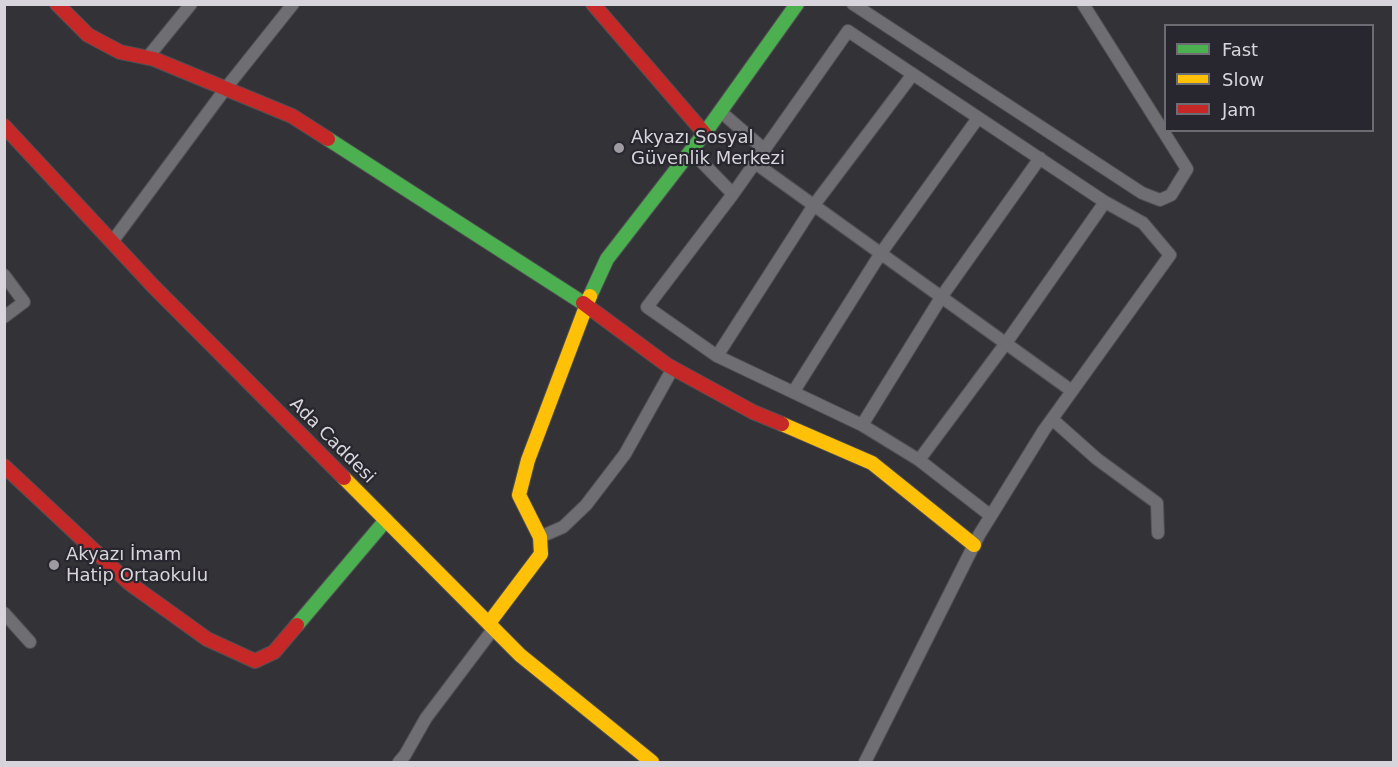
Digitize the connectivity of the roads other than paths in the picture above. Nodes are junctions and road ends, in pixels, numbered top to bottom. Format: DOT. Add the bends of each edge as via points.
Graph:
graph roads {
  1 [pos="57,4"];
  2 [pos="191,4"];
  3 [pos="293,4"];
  4 [pos="593,4"];
  5 [pos="797,4"];
  6 [pos="854,4"];
  7 [pos="1083,4"];
  8 [pos="147,58"];
  9 [pos="913,74"];
  10 [pos="226,88"];
  11 [pos="720,112"];
  12 [pos="978,118"];
  13 [pos="4,126"];
  14 [pos="1164,131"];
  15 [pos="1164,132"];
  16 [pos="705,134"];
  17 [pos="765,150"];
  18 [pos="691,151"];
  19 [pos="1040,158"];
  20 [pos="755,163"];
  21 [pos="733,194"];
  22 [pos="1105,202"];
  23 [pos="814,206"];
  24 [pos="112,242"];
  25 [pos="881,253"];
  26 [pos="4,275"];
  27 [pos="942,296"];
  28 [pos="586,305"];
  29 [pos="4,317"];
  30 [pos="1006,343"];
  31 [pos="717,356"];
  32 [pos="673,368"];
  33 [pos="794,391"];
  34 [pos="1072,391"];
  35 [pos="1052,419"];
  36 [pos="862,424"];
  37 [pos="919,460"];
  38 [pos="4,466"];
  39 [pos="991,516"];
  40 [pos="386,520"];
  41 [pos="1158,533"];
  42 [pos="540,537"];
  43 [pos="974,545"];
  44 [pos="4,613"];
  45 [pos="491,626"];
  46 [pos="30,642"];
  47 [pos="399,762"];
  48 [pos="652,762"];
  49 [pos="865,762"];
  1 -- 8 [label="main road" via="88,35 120,52"];
  2 -- 8 [label="street"];
  3 -- 10 [label="street"];
  4 -- 16 [label="main road"];
  5 -- 11 [label="main road"];
  6 -- 15 [label="street" via="1142,193 1160,200 1171,195 1188,169"];
  7 -- 14 [label="street"];
  8 -- 10 [label="main road"];
  9 -- 12 [label="street"];
  9 -- 17 [label="street" via="848,31"];
  9 -- 23 [label="street"];
  10 -- 24 [label="street"];
  10 -- 28 [label="main road" via="292,116"];
  11 -- 16 [label="main road"];
  11 -- 17 [label="street"];
  12 -- 19 [label="street"];
  12 -- 25 [label="street"];
  13 -- 24 [label="main road, Ada Caddesi"];
  16 -- 18 [label="main road"];
  17 -- 20 [label="street"];
  18 -- 21 [label="street"];
  18 -- 28 [label="main road" via="607,259"];
  19 -- 22 [label="street"];
  19 -- 27 [label="street"];
  20 -- 21 [label="street"];
  20 -- 23 [label="street"];
  21 -- 31 [label="street" via="647,307"];
  22 -- 30 [label="street"];
  22 -- 34 [label="street" via="1143,223 1170,255"];
  23 -- 25 [label="street"];
  23 -- 31 [label="street"];
  24 -- 40 [label="main road, Ada Caddesi"];
  25 -- 27 [label="street"];
  25 -- 33 [label="street"];
  26 -- 29 [label="street" via="24,302"];
  27 -- 30 [label="street"];
  27 -- 36 [label="street"];
  28 -- 32 [label="main road"];
  28 -- 42 [label="main road" via="528,460 519,495"];
  30 -- 34 [label="street"];
  30 -- 37 [label="street"];
  31 -- 33 [label="street"];
  32 -- 42 [label="street" via="625,454 586,505 563,527"];
  32 -- 43 [label="main road" via="753,412 872,464"];
  33 -- 36 [label="street"];
  34 -- 35 [label="street"];
  35 -- 39 [label="street"];
  35 -- 41 [label="street" via="1097,459 1157,503"];
  36 -- 37 [label="street"];
  37 -- 39 [label="street"];
  38 -- 40 [label="main road" via="129,583 207,639 255,661 274,652"];
  39 -- 43 [label="street"];
  40 -- 45 [label="main road, Ada Caddesi"];
  42 -- 45 [label="main road" via="541,554"];
  43 -- 49 [label="street"];
  44 -- 46 [label="street"];
  45 -- 47 [label="street"];
  45 -- 48 [label="main road, Ada Caddesi" via="520,655"];
}
